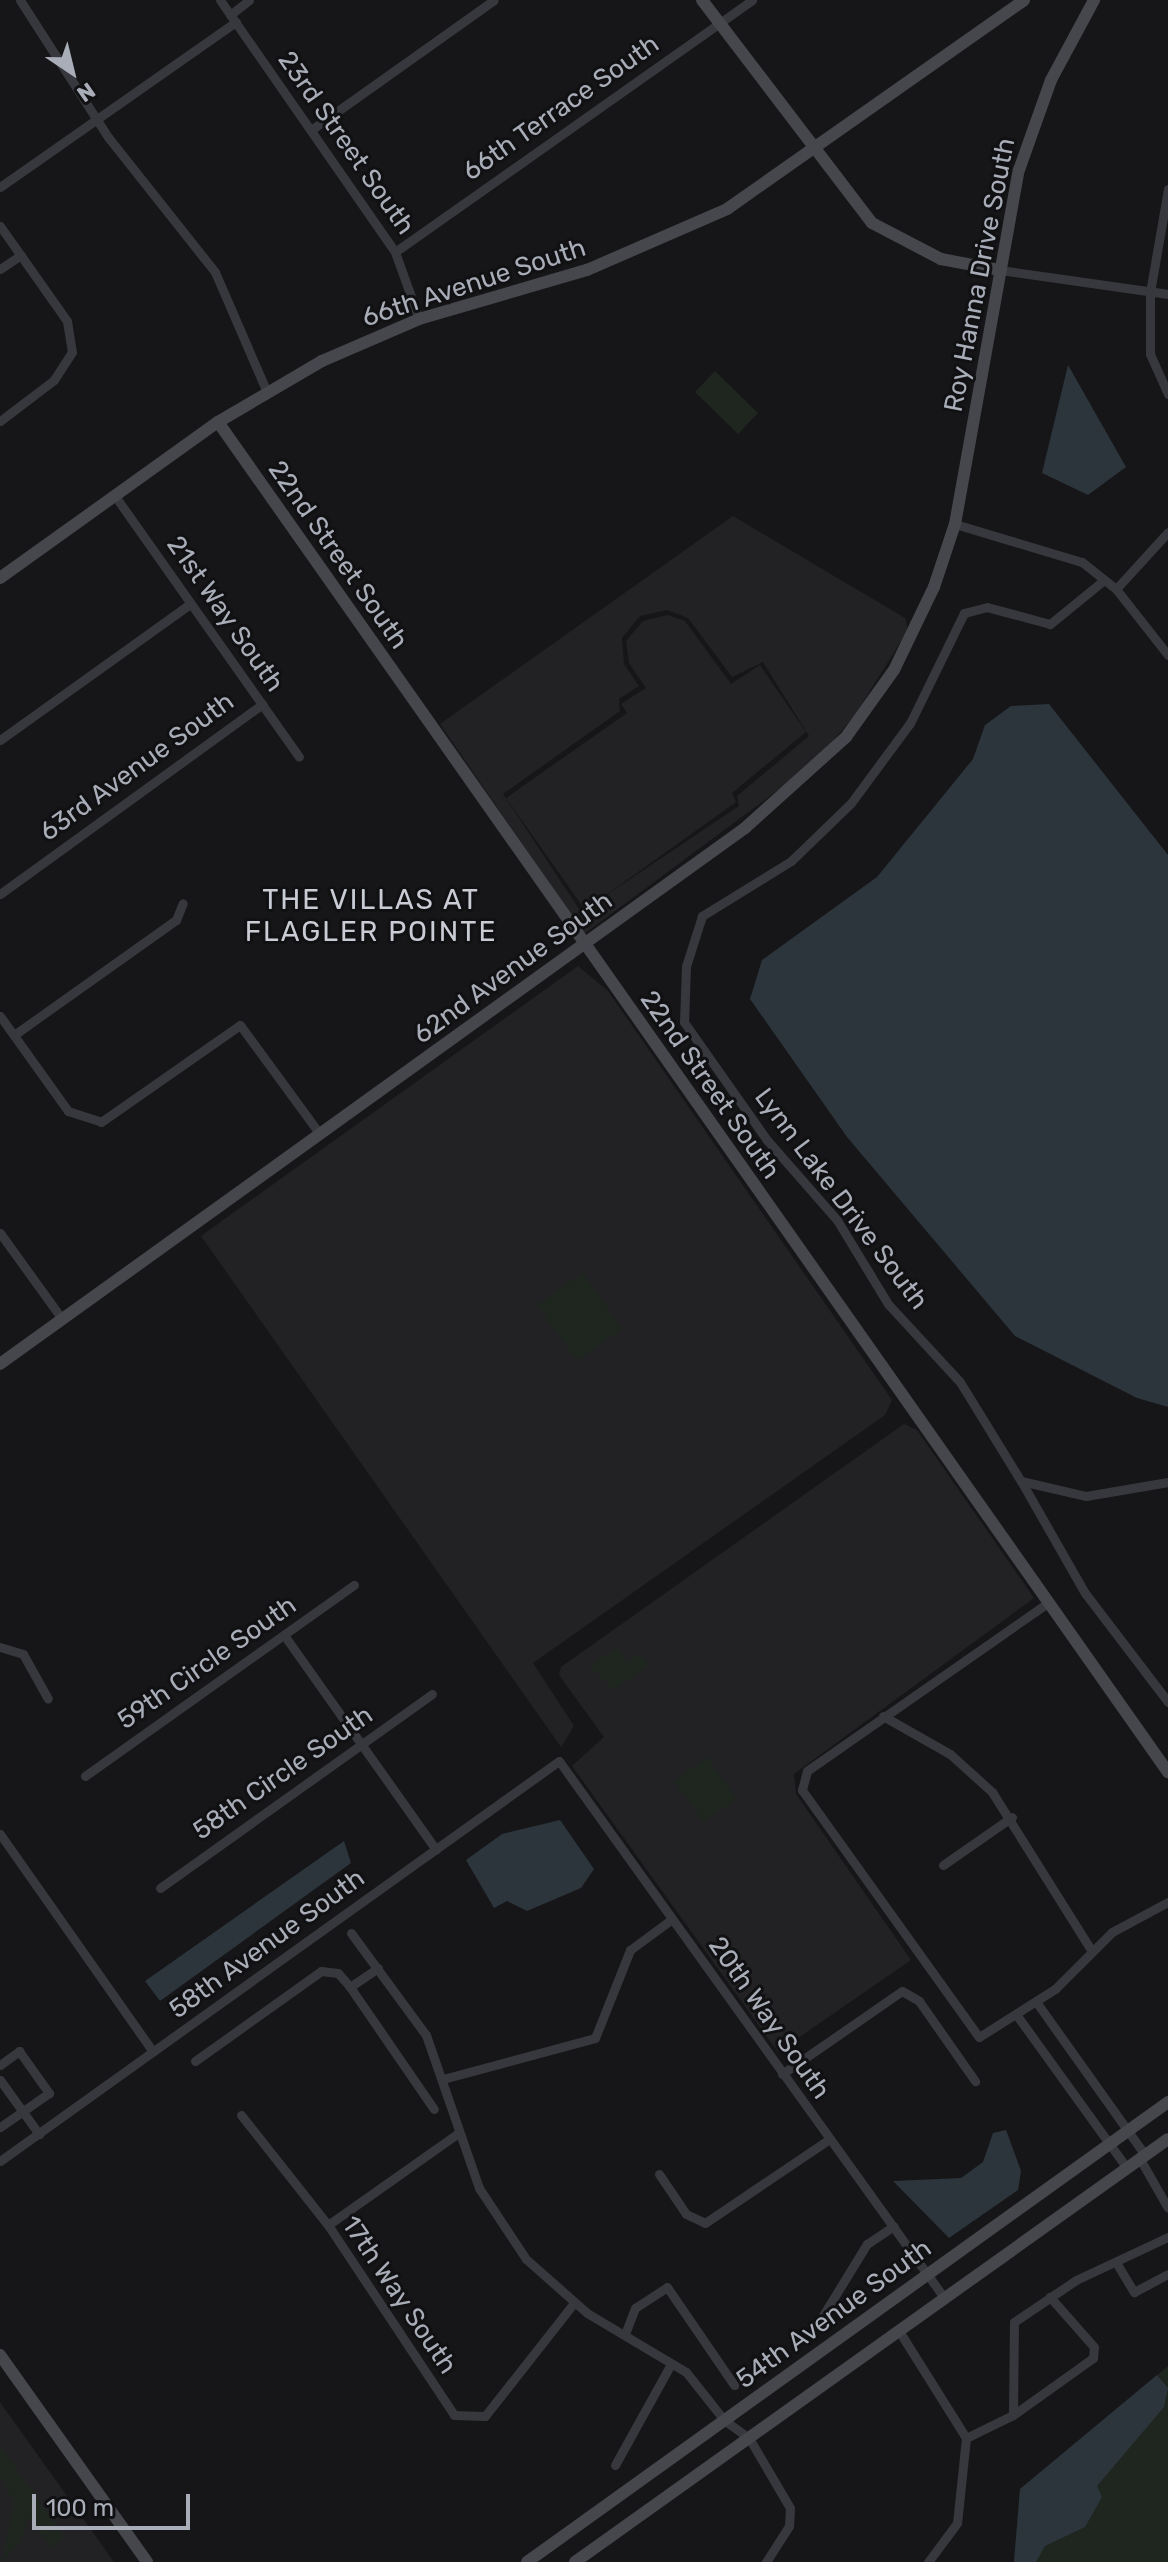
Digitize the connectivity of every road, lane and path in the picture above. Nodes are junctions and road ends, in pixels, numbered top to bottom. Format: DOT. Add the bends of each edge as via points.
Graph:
graph roads {
  1 [pos="20,0"];
  2 [pos="220,0"];
  3 [pos="249,0"];
  4 [pos="494,0"];
  5 [pos="702,0"];
  6 [pos="752,0"];
  7 [pos="1024,0"];
  8 [pos="1075,0"];
  9 [pos="1091,4"];
  10 [pos="233,18"];
  11 [pos="718,23"];
  12 [pos="102,116"];
  13 [pos="311,130"];
  14 [pos="812,153"];
  15 [pos="0,187"];
  16 [pos="1168,189"];
  17 [pos="0,226"];
  18 [pos="395,252"];
  19 [pos="21,255"];
  20 [pos="0,269"];
  21 [pos="1000,270"];
  22 [pos="1150,292"];
  23 [pos="1168,294"];
  24 [pos="419,319"];
  25 [pos="267,392"];
  26 [pos="1168,394"];
  27 [pos="0,421"];
  28 [pos="218,422"];
  29 [pos="115,496"];
  30 [pos="955,524"];
  31 [pos="1168,532"];
  32 [pos="0,578"];
  33 [pos="1104,580"];
  34 [pos="1116,589"];
  35 [pos="190,604"];
  36 [pos="1168,655"];
  37 [pos="262,704"];
  38 [pos="0,740"];
  39 [pos="299,757"];
  40 [pos="0,894"];
  41 [pos="183,903"];
  42 [pos="584,944"];
  43 [pos="0,1016"];
  44 [pos="14,1035"];
  45 [pos="319,1133"];
  46 [pos="0,1233"];
  47 [pos="62,1319"];
  48 [pos="0,1364"];
  49 [pos="1021,1481"];
  50 [pos="1168,1482"];
  51 [pos="354,1585"];
  52 [pos="1049,1602"];
  53 [pos="284,1635"];
  54 [pos="0,1647"];
  55 [pos="432,1694"];
  56 [pos="48,1699"];
  57 [pos="1168,1702"];
  58 [pos="883,1716"];
  59 [pos="360,1745"];
  60 [pos="559,1761"];
  61 [pos="1168,1772"];
  62 [pos="85,1776"];
  63 [pos="1012,1817"];
  64 [pos="0,1834"];
  65 [pos="436,1850"];
  66 [pos="943,1865"];
  67 [pos="160,1888"];
  68 [pos="1168,1902"];
  69 [pos="672,1919"];
  70 [pos="351,1933"];
  71 [pos="1090,1948"];
  72 [pos="378,1968"];
  73 [pos="350,1987"];
  74 [pos="1037,2003"];
  75 [pos="1018,2017"];
  76 [pos="153,2052"];
  77 [pos="195,2061"];
  78 [pos="0,2065"];
  79 [pos="782,2074"];
  80 [pos="443,2079"];
  81 [pos="0,2080"];
  82 [pos="975,2081"];
  83 [pos="1168,2102"];
  84 [pos="434,2109"];
  85 [pos="23,2111"];
  86 [pos="241,2115"];
  87 [pos="0,2127"];
  88 [pos="1128,2130"];
  89 [pos="39,2134"];
  90 [pos="457,2134"];
  91 [pos="1168,2139"];
  92 [pos="828,2140"];
  93 [pos="1109,2144"];
  94 [pos="1143,2157"];
  95 [pos="0,2161"];
  96 [pos="1127,2168"];
  97 [pos="659,2174"];
  98 [pos="1168,2208"];
  99 [pos="328,2225"];
  100 [pos="894,2226"];
  101 [pos="1168,2237"];
  102 [pos="1117,2264"];
  103 [pos="929,2273"];
  104 [pos="1168,2274"];
  105 [pos="1050,2297"];
  106 [pos="945,2299"];
  107 [pos="574,2303"];
  108 [pos="814,2330"];
  109 [pos="899,2331"];
  110 [pos="625,2334"];
  111 [pos="0,2355"];
  112 [pos="671,2364"];
  113 [pos="734,2385"];
  114 [pos="1013,2415"];
  115 [pos="724,2420"];
  116 [pos="749,2438"];
  117 [pos="966,2438"];
  118 [pos="615,2465"];
  119 [pos="593,2557"];
  120 [pos="147,2562"];
  121 [pos="527,2562"];
  122 [pos="575,2562"];
  123 [pos="766,2562"];
  124 [pos="928,2562"];
  1 -- 12 [label="street"];
  2 -- 10 [label="street, 23rd Street South"];
  3 -- 10 [label="street"];
  4 -- 13 [label="street"];
  5 -- 11 [label="street"];
  6 -- 11 [label="street, 66th Terrace South"];
  7 -- 14 [label="street, 66th Avenue South"];
  8 -- 9 [label="street"];
  9 -- 21 [label="street, Roy Hanna Drive South" via="1032,125"];
  10 -- 12 [label="street"];
  10 -- 13 [label="street, 23rd Street South"];
  11 -- 14 [label="street"];
  11 -- 18 [label="street, 66th Terrace South"];
  12 -- 15 [label="street"];
  12 -- 25 [label="street" via="108,137 215,272"];
  13 -- 18 [label="street, 23rd Street South"];
  14 -- 21 [label="street" via="854,205 891,235 941,259"];
  14 -- 24 [label="street, 66th Avenue South" via="672,236"];
  16 -- 22 [label="street"];
  17 -- 19 [label="street"];
  18 -- 24 [label="street, 23rd Street South"];
  19 -- 20 [label="street"];
  19 -- 27 [label="street" via="67,321 72,352 54,380"];
  21 -- 22 [label="street"];
  21 -- 30 [label="street, Roy Hanna Drive South"];
  22 -- 23 [label="street"];
  22 -- 26 [label="street" via="1150,354"];
  24 -- 25 [label="street, 66th Avenue South"];
  25 -- 28 [label="street, 66th Avenue South"];
  28 -- 29 [label="street, 66th Avenue South"];
  28 -- 42 [label="street, 22nd Street South"];
  29 -- 32 [label="street, 66th Avenue South"];
  29 -- 35 [label="street, 21st Way South"];
  30 -- 33 [label="street" via="1048,548"];
  30 -- 42 [label="street, 62nd Avenue South" via="915,632 846,737 782,800"];
  31 -- 34 [label="street"];
  33 -- 34 [label="street"];
  33 -- 49 [label="street, Lynn Lake Drive South" via="1096,594 1050,624 987,607 964,613 882,764 791,861 709,908 686,966 684,1022 767,1140 837,1220 888,1304 960,1382"];
  34 -- 36 [label="street"];
  35 -- 37 [label="street, 21st Way South"];
  35 -- 38 [label="street"];
  37 -- 39 [label="street, 21st Way South"];
  37 -- 40 [label="street, 63rd Avenue South"];
  41 -- 44 [label="street" via="176,920"];
  42 -- 45 [label="street, 62nd Avenue South"];
  42 -- 52 [label="street, 22nd Street South"];
  43 -- 44 [label="street"];
  44 -- 45 [label="street" via="84,1122 118,1113 240,1025"];
  45 -- 47 [label="street, 62nd Avenue South"];
  46 -- 47 [label="street"];
  47 -- 48 [label="street, 62nd Avenue South"];
  49 -- 50 [label="street" via="1086,1496"];
  49 -- 57 [label="street" via="1085,1593"];
  51 -- 53 [label="street, 59th Circle South"];
  52 -- 58 [label="street"];
  52 -- 61 [label="street, 22nd Street South"];
  53 -- 59 [label="street"];
  53 -- 62 [label="street, 59th Circle South"];
  54 -- 56 [label="street" via="23,1654"];
  55 -- 59 [label="street, 58th Circle South"];
  58 -- 63 [label="street" via="950,1754"];
  58 -- 75 [label="street" via="801,1779 967,2027 988,2038"];
  59 -- 65 [label="street"];
  59 -- 67 [label="street, 58th Circle South"];
  60 -- 65 [label="street, 58th Avenue South"];
  60 -- 69 [label="street, 20th Way South"];
  63 -- 66 [label="street"];
  63 -- 71 [label="street"];
  64 -- 76 [label="street"];
  65 -- 76 [label="street, 58th Avenue South"];
  68 -- 71 [label="street"];
  69 -- 79 [label="street, 20th Way South"];
  69 -- 80 [label="street" via="630,1950 595,2038"];
  70 -- 72 [label="street"];
  71 -- 74 [label="street"];
  72 -- 73 [label="street"];
  72 -- 80 [label="street" via="426,2035"];
  73 -- 77 [label="street" via="338,1973 321,1971"];
  73 -- 84 [label="street"];
  74 -- 75 [label="street"];
  74 -- 88 [label="street"];
  75 -- 93 [label="street"];
  76 -- 89 [label="street, 58th Avenue South"];
  78 -- 85 [label="street" via="19,2051 49,2093"];
  79 -- 82 [label="street" via="902,1991 919,2001"];
  79 -- 92 [label="street, 20th Way South"];
  80 -- 90 [label="street"];
  81 -- 85 [label="street"];
  83 -- 88 [label="street, 54th Avenue South"];
  85 -- 87 [label="street"];
  85 -- 89 [label="street"];
  86 -- 99 [label="street, 17th Way South"];
  88 -- 93 [label="street, 54th Avenue South"];
  88 -- 94 [label="street"];
  89 -- 95 [label="street, 58th Avenue South"];
  90 -- 99 [label="street"];
  90 -- 107 [label="street" via="479,2188 526,2259"];
  91 -- 94 [label="street, 54th Avenue South"];
  92 -- 97 [label="street" via="705,2223 686,2214"];
  92 -- 100 [label="street, 20th Way South"];
  93 -- 96 [label="street"];
  93 -- 103 [label="street, 54th Avenue South"];
  94 -- 96 [label="street, 54th Avenue South"];
  94 -- 98 [label="street"];
  96 -- 106 [label="street, 54th Avenue South"];
  99 -- 107 [label="street, 17th Way South" via="334,2244 465,2421 485,2416"];
  100 -- 103 [label="street, 20th Way South"];
  100 -- 108 [label="street" via="867,2244"];
  101 -- 102 [label="street"];
  102 -- 104 [label="street" via="1134,2292"];
  102 -- 105 [label="street"];
  103 -- 106 [label="street, 20th Way South"];
  103 -- 115 [label="street, 54th Avenue South"];
  105 -- 114 [label="street" via="1014,2322"];
  105 -- 114 [label="street" via="1094,2347 1093,2358"];
  106 -- 109 [label="street, 54th Avenue South"];
  107 -- 110 [label="street"];
  109 -- 116 [label="street, 54th Avenue South"];
  109 -- 117 [label="street"];
  110 -- 112 [label="street"];
  110 -- 113 [label="street" via="635,2308 667,2287"];
  111 -- 120 [label="street"];
  112 -- 115 [label="street" via="686,2372"];
  112 -- 118 [label="street"];
  114 -- 117 [label="street"];
  115 -- 116 [label="street"];
  115 -- 121 [label="street, 54th Avenue South"];
  116 -- 119 [label="street, 54th Avenue South"];
  116 -- 123 [label="street" via="790,2508 789,2526"];
  117 -- 124 [label="street" via="957,2523"];
  119 -- 122 [label="street, 54th Avenue South"];
}
